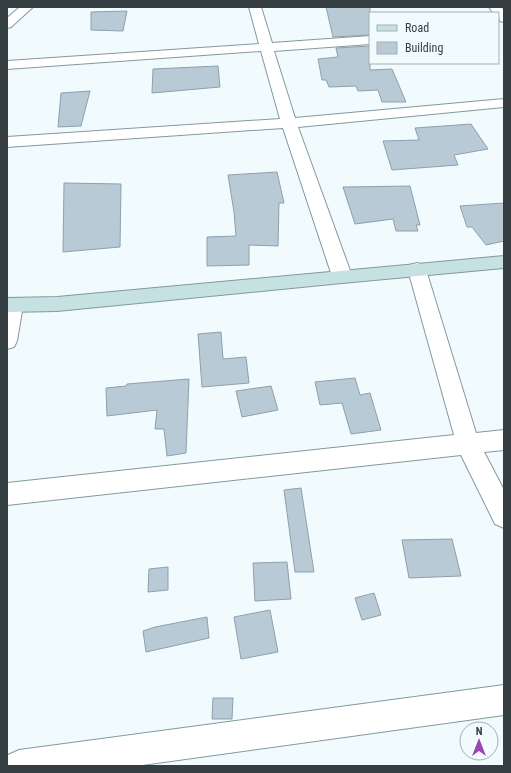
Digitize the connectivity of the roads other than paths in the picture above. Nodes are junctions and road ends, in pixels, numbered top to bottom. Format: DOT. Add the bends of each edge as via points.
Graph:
graph roads {
  1 [pos="27,7"];
  2 [pos="255,7"];
  3 [pos="495,7"];
  4 [pos="504,18"];
  5 [pos="7,24"];
  6 [pos="369,40"];
  7 [pos="267,48"];
  8 [pos="7,65"];
  9 [pos="504,103"];
  10 [pos="289,123"];
  11 [pos="7,142"];
  12 [pos="504,262"];
  13 [pos="417,270"];
  14 [pos="342,276"];
  15 [pos="10,305"];
  16 [pos="7,341"];
  17 [pos="504,440"];
  18 [pos="468,444"];
  19 [pos="7,494"];
  20 [pos="504,516"];
  21 [pos="504,700"];
  22 [pos="19,766"];
  1 -- 5 [label="street"];
  2 -- 7 [label="street"];
  3 -- 4 [label="street"];
  6 -- 7 [label="street"];
  7 -- 8 [label="street"];
  7 -- 10 [label="street"];
  9 -- 10 [label="street"];
  10 -- 11 [label="street"];
  10 -- 14 [label="street"];
  12 -- 13 [label="street"];
  13 -- 14 [label="street"];
  13 -- 18 [label="street"];
  14 -- 15 [label="street" via="57,304"];
  15 -- 16 [label="street"];
  17 -- 18 [label="street"];
  18 -- 19 [label="street"];
  18 -- 20 [label="street"];
  21 -- 22 [label="street"];
}
